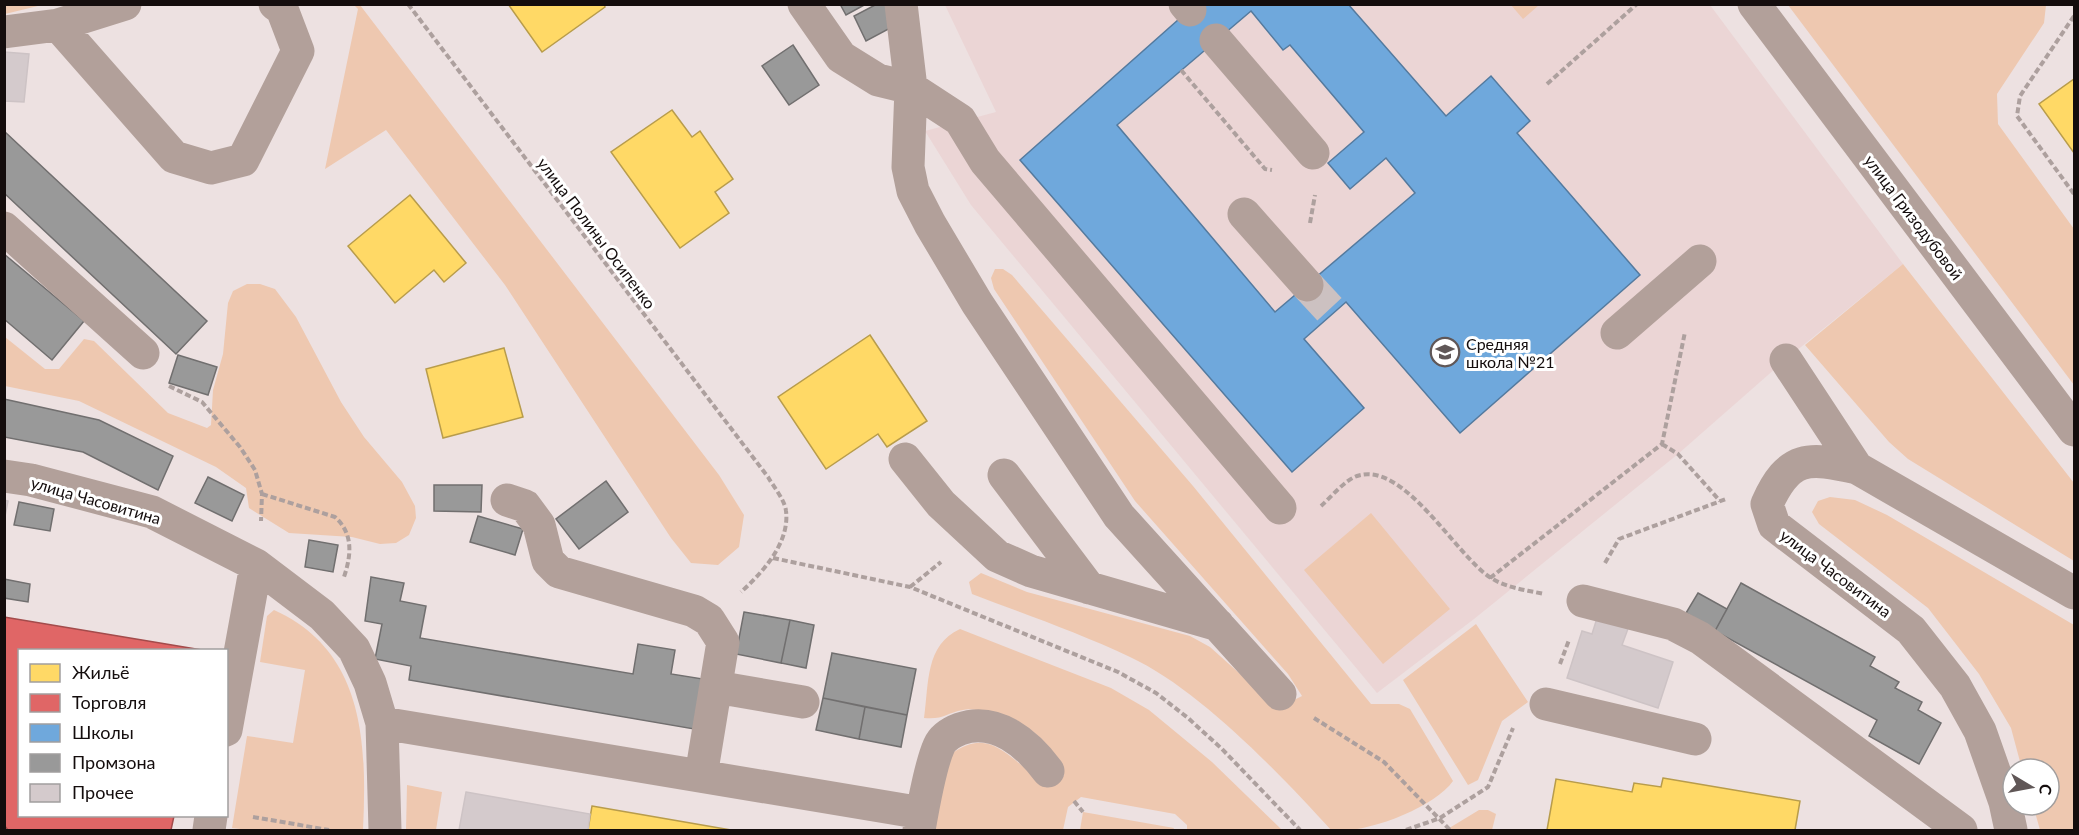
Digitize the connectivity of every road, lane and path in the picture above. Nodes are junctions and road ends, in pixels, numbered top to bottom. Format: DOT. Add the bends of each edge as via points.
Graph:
graph roads {
  1 [pos="124,4"];
  2 [pos="275,4"];
  3 [pos="408,4"];
  4 [pos="804,4"];
  5 [pos="901,4"];
  6 [pos="1637,4"];
  7 [pos="1754,4"];
  8 [pos="2074,16"];
  9 [pos="58,25"];
  10 [pos="4,32"];
  11 [pos="1216,40"];
  12 [pos="1181,70"];
  13 [pos="1547,84"];
  14 [pos="911,88"];
  15 [pos="1312,153"];
  16 [pos="1264,170"];
  17 [pos="2074,194"];
  18 [pos="1244,214"];
  19 [pos="4,228"];
  20 [pos="1700,261"];
  21 [pos="1304,281"];
  22 [pos="1685,329"];
  23 [pos="1617,333"];
  24 [pos="142,353"];
  25 [pos="1785,360"];
  26 [pos="2074,430"];
  27 [pos="1662,444"];
  28 [pos="904,459"];
  29 [pos="1857,468"];
  30 [pos="1004,475"];
  31 [pos="4,476"];
  32 [pos="1778,480"];
  33 [pos="262,494"];
  34 [pos="507,500"];
  35 [pos="1720,501"];
  36 [pos="1280,508"];
  37 [pos="1619,539"];
  38 [pos="773,558"];
  39 [pos="256,565"];
  40 [pos="1490,578"];
  41 [pos="1089,588"];
  42 [pos="2074,593"];
  43 [pos="1583,601"];
  44 [pos="322,615"];
  45 [pos="708,620"];
  46 [pos="1218,626"];
  47 [pos="716,687"];
  48 [pos="1280,694"];
  49 [pos="803,702"];
  50 [pos="1546,704"];
  51 [pos="228,719"];
  52 [pos="382,723"];
  53 [pos="1695,739"];
  54 [pos="1048,771"];
  55 [pos="701,776"];
  56 [pos="250,817"];
  57 [pos="1440,818"];
  58 [pos="920,822"];
  59 [pos="329,831"];
  60 [pos="385,831"];
  61 [pos="1300,831"];
  62 [pos="1406,831"];
  63 [pos="1450,831"];
  64 [pos="1961,831"];
  65 [pos="2011,831"];
  1 -- 9 [label="street"];
  2 -- 9 [label="street" via="282,9 298,51 243,160 211,168 174,157"];
  3 -- 38 [label="path, улица Полины Осипенко" via="768,477 786,510 783,534"];
  4 -- 14 [label="street" via="841,57 878,80"];
  5 -- 14 [label="street"];
  6 -- 13 [label="path"];
  7 -- 26 [label="street, улица Гризодубовой"];
  8 -- 17 [label="path" via="2020,96 2018,116"];
  9 -- 10 [label="street"];
  11 -- 15 [label="street"];
  12 -- 16 [label="path"];
  14 -- 36 [label="street" via="960,120 985,160"];
  14 -- 46 [label="street" via="908,167 913,191 930,224 977,303 1119,516"];
  15 -- 21 [label="path" via="1320,168"];
  18 -- 21 [label="street"];
  19 -- 24 [label="street"];
  20 -- 23 [label="street"];
  22 -- 27 [label="path"];
  24 -- 33 [label="path" via="154,364 163,383 202,402 240,447 255,470"];
  25 -- 29 [label="street"];
  27 -- 35 [label="path" via="1678,454"];
  27 -- 40 [label="path"];
  28 -- 41 [label="street" via="941,504 997,556"];
  29 -- 32 [label="street" via="1820,459 1791,467"];
  29 -- 42 [label="street"];
  30 -- 41 [label="street"];
  31 -- 39 [label="street, улица Часовитина" via="152,512"];
  32 -- 35 [label="path"];
  32 -- 65 [label="street, улица Часовитина" via="1767,504 1774,525 1911,630 1955,686 1980,731"];
  33 -- 39 [label="path"];
  33 -- 44 [label="path" via="336,518 343,524 350,541 349,562 342,585"];
  34 -- 45 [label="street" via="525,506 539,525 548,561 559,572 694,611"];
  35 -- 37 [label="path"];
  36 -- 40 [label="path" via="1312,513 1356,476 1377,475 1399,484"];
  38 -- 45 [label="path"];
  38 -- 61 [label="path" via="910,587 1118,672 1156,693 1188,718"];
  39 -- 44 [label="street, улица Часовитина"];
  39 -- 51 [label="street"];
  40 -- 43 [label="path" via="1512,588"];
  41 -- 46 [label="street"];
  43 -- 64 [label="street" via="1673,624 1700,638"];
  44 -- 52 [label="street, улица Часовитина" via="354,649"];
  45 -- 47 [label="street" via="723,642"];
  46 -- 48 [label="street"];
  47 -- 49 [label="street"];
  47 -- 55 [label="street"];
  48 -- 57 [label="path" via="1384,762"];
  50 -- 53 [label="street"];
  50 -- 57 [label="path" via="1512,728 1488,787"];
  52 -- 55 [label="street"];
  52 -- 60 [label="street, улица Часовитина"];
  54 -- 58 [label="street" via="1017,738 994,727 970,726 951,733 940,744"];
  55 -- 58 [label="street"];
  56 -- 59 [label="path"];
  57 -- 62 [label="path"];
  57 -- 63 [label="path"];
}
